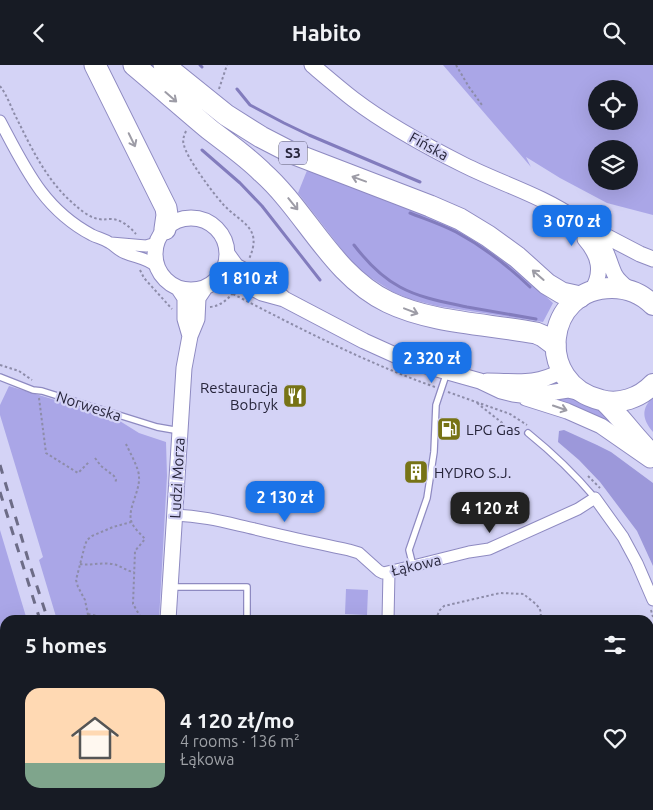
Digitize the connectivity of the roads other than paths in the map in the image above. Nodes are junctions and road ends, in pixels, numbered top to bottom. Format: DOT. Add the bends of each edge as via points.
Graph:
graph roads {
  1 [pos="94,65"];
  2 [pos="134,65"];
  3 [pos="164,65"];
  4 [pos="312,65"];
  5 [pos="0,121"];
  6 [pos="558,207"];
  7 [pos="587,226"];
  8 [pos="161,236"];
  9 [pos="111,243"];
  10 [pos="228,255"];
  11 [pos="653,259"];
  12 [pos="157,267"];
  13 [pos="217,280"];
  14 [pos="179,289"];
  15 [pos="204,289"];
  16 [pos="632,291"];
  17 [pos="585,294"];
  18 [pos="284,299"];
  19 [pos="652,303"];
  20 [pos="190,336"];
  21 [pos="555,345"];
  22 [pos="561,371"];
  23 [pos="446,372"];
  24 [pos="0,377"];
  25 [pos="480,381"];
  26 [pos="648,389"];
  27 [pos="582,393"];
  28 [pos="508,400"];
  29 [pos="604,401"];
  30 [pos="180,431"];
  31 [pos="528,433"];
  32 [pos="653,437"];
  33 [pos="653,455"];
  34 [pos="653,462"];
  35 [pos="595,498"];
  36 [pos="175,515"];
  37 [pos="413,567"];
  38 [pos="389,572"];
  39 [pos="171,587"];
  40 [pos="653,600"];
  41 [pos="168,615"];
  42 [pos="247,615"];
  43 [pos="388,615"];
  1 -- 8 [label="highway, one-way" via="166,208"];
  2 -- 21 [label="highway, S3, one-way" via="263,172 286,195 342,267 362,286 387,302 418,313 536,333"];
  17 -- 3 [label="highway, S3, one-way" via="562,293 488,236 460,219 300,156 261,137 226,115"];
  4 -- 6 [label="street, Fińska" via="382,119 465,165"];
  5 -- 9 [label="street" via="22,164 49,201 76,225"];
  6 -- 7 [label="street, Fińska"];
  6 -- 17 [label="street, Fińska" via="596,255 599,275 596,284"];
  7 -- 11 [label="street"];
  7 -- 16 [label="street, Fińska" via="605,249 616,276"];
  8 -- 9 [label="street" via="146,246"];
  8 -- 10 [label="street" via="171,223 187,218 203,220 222,235"];
  8 -- 12 [label="street" via="155,251"];
  9 -- 12 [label="street"];
  10 -- 13 [label="street" via="226,266"];
  10 -- 18 [label="street" via="236,266 267,283"];
  12 -- 14 [label="street" via="160,274"];
  13 -- 15 [label="street"];
  13 -- 18 [label="street" via="234,279 262,293"];
  14 -- 15 [label="street"];
  14 -- 20 [label="street, Ludzi Morza" via="184,298"];
  15 -- 20 [label="street, Ludzi Morza" via="198,298 197,319"];
  16 -- 17 [label="highway" via="607,288"];
  16 -- 19 [label="highway"];
  17 -- 21 [label="highway" via="564,313"];
  18 -- 23 [label="street" via="390,353"];
  20 -- 30 [label="street, Ludzi Morza" via="184,368"];
  21 -- 22 [label="highway"];
  22 -- 25 [label="street" via="525,383"];
  22 -- 27 [label="highway"];
  23 -- 25 [label="street"];
  23 -- 37 [label="lane" via="436,405 434,452 426,497 409,550"];
  24 -- 30 [label="lane, Norweska" via="33,390"];
  25 -- 28 [label="street"];
  26 -- 29 [label="highway" via="624,401"];
  26 -- 32 [label="highway" via="636,412"];
  27 -- 28 [label="street" via="568,390"];
  27 -- 29 [label="highway"];
  28 -- 34 [label="street, one-way" via="555,406 578,415 601,426"];
  29 -- 33 [label="highway"];
  30 -- 36 [label="street, Ludzi Morza"];
  31 -- 35 [label="lane" via="555,455"];
  35 -- 37 [label="street, Łąkowa" via="578,509 489,549"];
  35 -- 40 [label="street" via="623,537"];
  36 -- 38 [label="street, Łąkowa" via="218,520 350,550 359,553 382,573"];
  36 -- 39 [label="street, Ludzi Morza"];
  37 -- 38 [label="street, Łąkowa"];
  38 -- 43 [label="street"];
  39 -- 41 [label="street, Ludzi Morza"];
  39 -- 42 [label="lane" via="247,587"];
}
